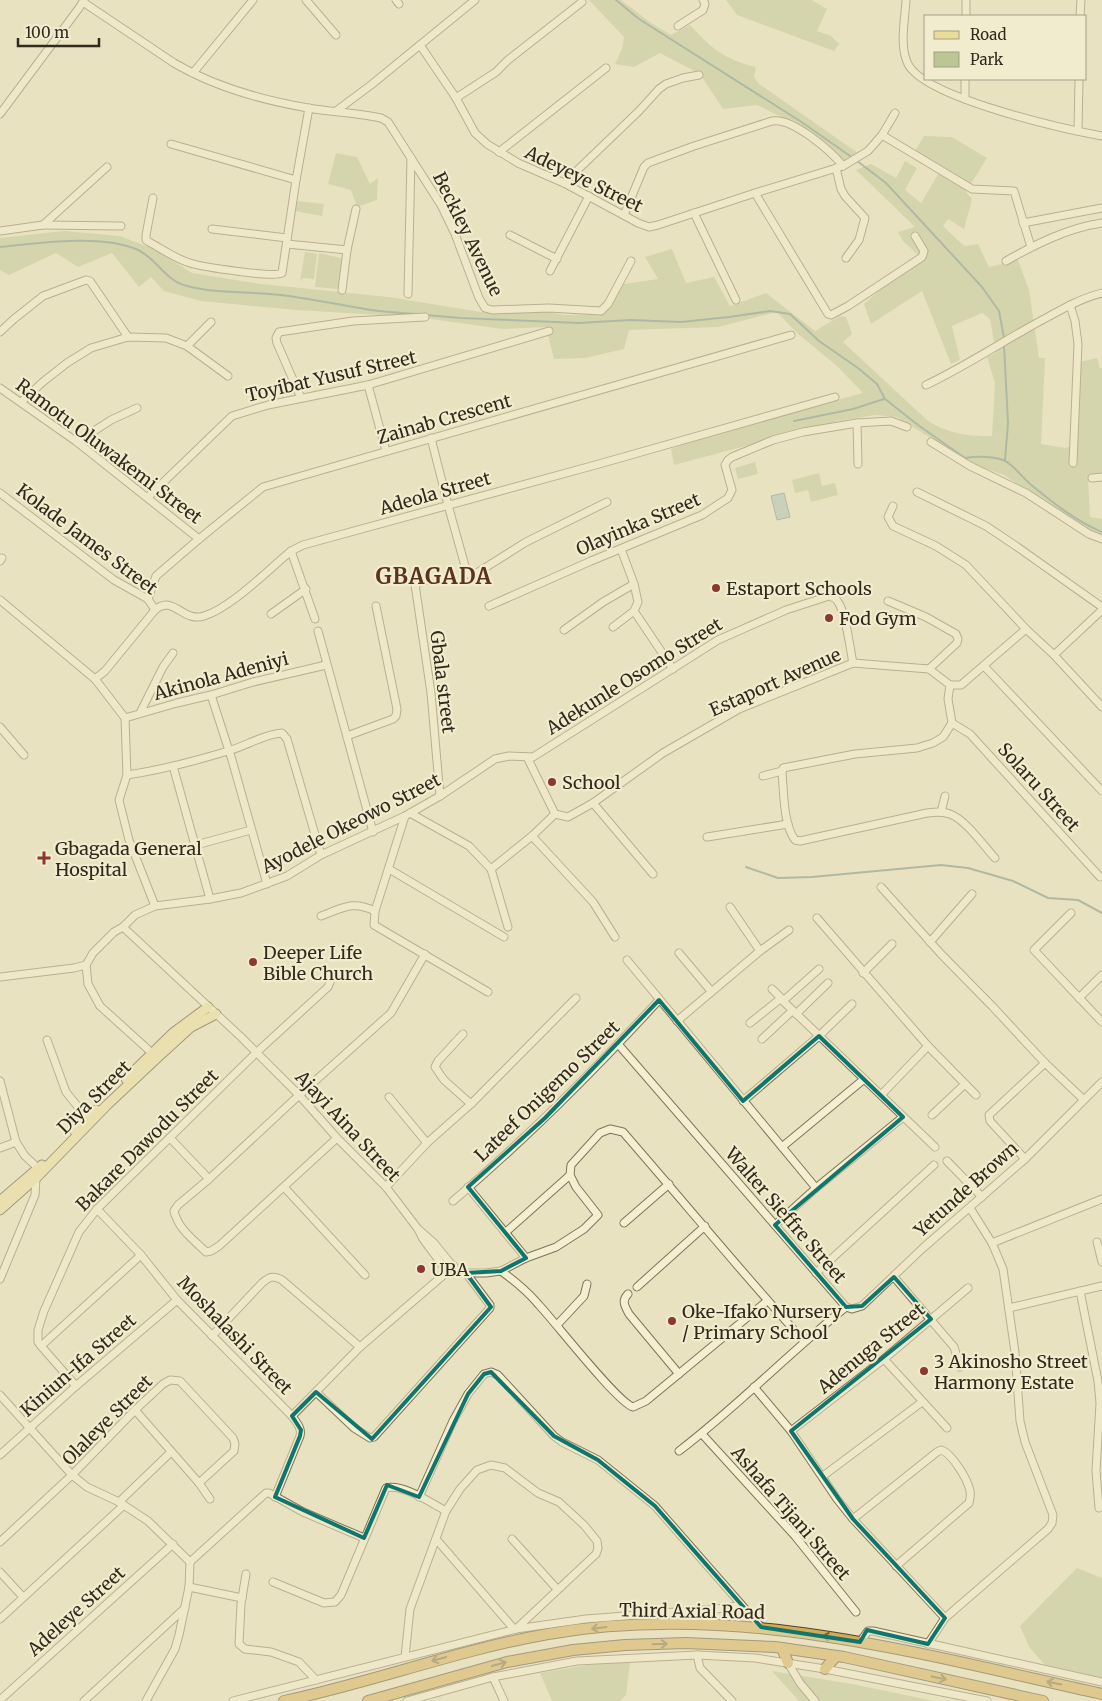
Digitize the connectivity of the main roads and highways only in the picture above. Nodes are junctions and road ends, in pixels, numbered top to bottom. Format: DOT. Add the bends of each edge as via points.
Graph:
graph roads {
  1 [pos="208,1007"];
  2 [pos="216,1014"];
  3 [pos="0,1201"];
  4 [pos="0,1210"];
  5 [pos="782,1648"];
  6 [pos="836,1656"];
  7 [pos="788,1663"];
  8 [pos="825,1669"];
  9 [pos="1102,1694"];
  10 [pos="284,1701"];
  11 [pos="368,1701"];
  12 [pos="1043,1701"];
  1 -- 3 [label="main road, Diya Street" via="173,1033 38,1168"];
  2 -- 4 [label="main road, Diya Street" via="191,1027"];
  5 -- 6 [label="highway, Third Axial Road"];
  5 -- 7 [label="highway"];
  11 -- 5 [label="highway, Third Axial Road, one-way" via="507,1662 573,1650 686,1643"];
  6 -- 8 [label="highway"];
  6 -- 12 [label="highway, Third Axial Road, one-way"];
  9 -- 10 [label="highway, Third Axial Road, one-way" via="860,1642 761,1627 682,1624 621,1625 549,1634 476,1649"];
}
